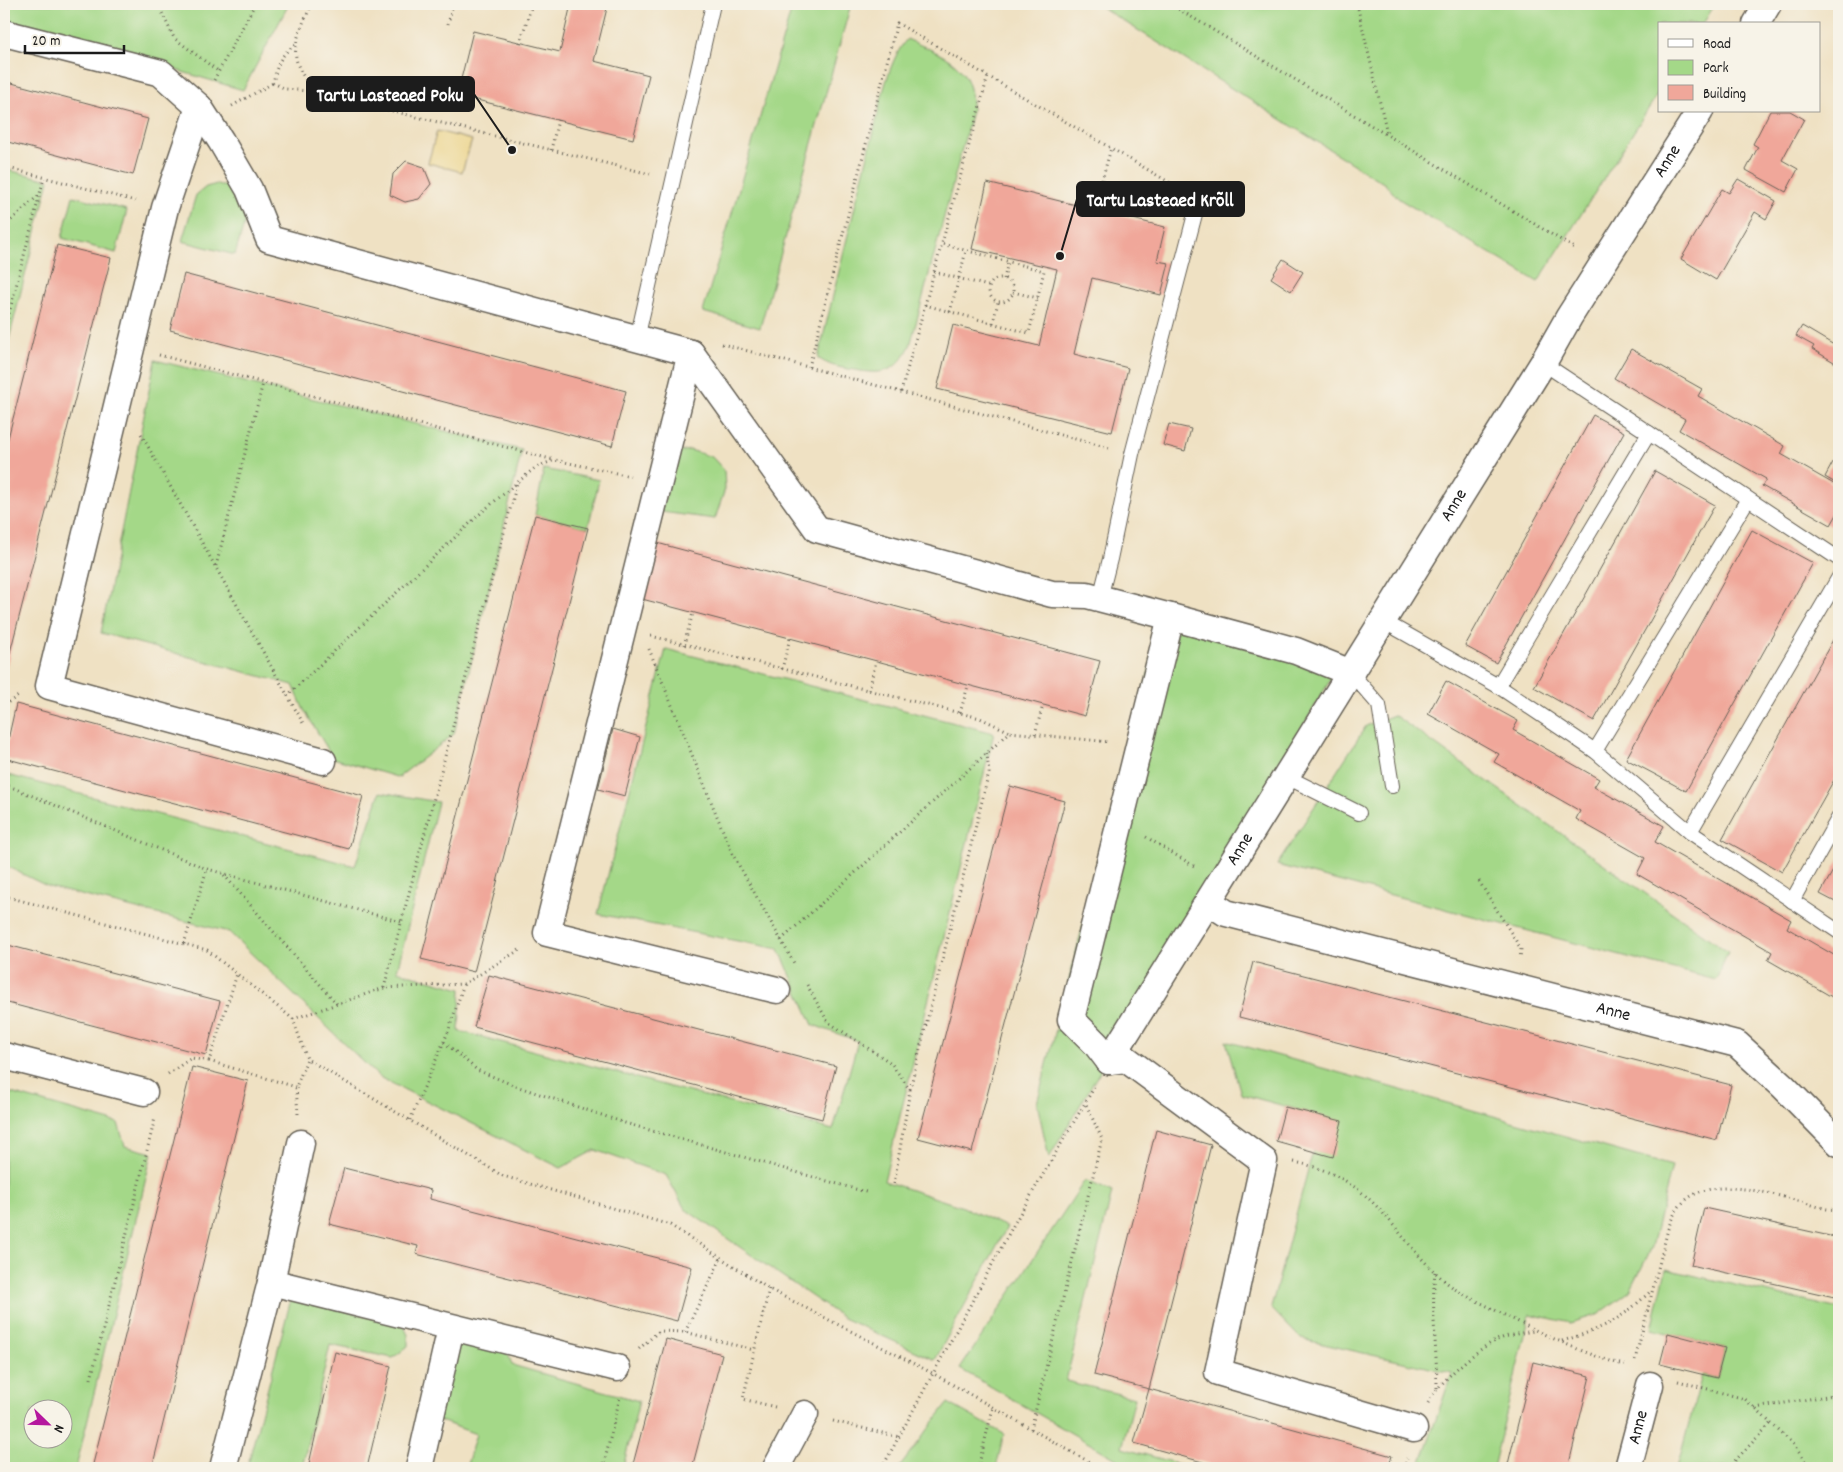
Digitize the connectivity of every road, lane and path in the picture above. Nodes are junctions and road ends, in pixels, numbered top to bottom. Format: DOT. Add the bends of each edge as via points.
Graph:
graph roads {
  1 [pos="158,4"];
  2 [pos="254,4"];
  3 [pos="312,4"];
  4 [pos="453,4"];
  5 [pos="532,4"];
  6 [pos="713,4"];
  7 [pos="1170,4"];
  8 [pos="1357,4"];
  9 [pos="1768,4"];
  10 [pos="1757,22"];
  11 [pos="448,24"];
  12 [pos="4,33"];
  13 [pos="520,42"];
  14 [pos="296,45"];
  15 [pos="218,72"];
  16 [pos="988,76"];
  17 [pos="273,83"];
  18 [pos="319,92"];
  19 [pos="1699,112"];
  20 [pos="204,114"];
  21 [pos="558,120"];
  22 [pos="1388,134"];
  23 [pos="1111,148"];
  24 [pos="551,150"];
  25 [pos="4,167"];
  26 [pos="44,178"];
  27 [pos="673,180"];
  28 [pos="40,194"];
  29 [pos="1199,200"];
  30 [pos="165,208"];
  31 [pos="1094,209"];
  32 [pos="4,227"];
  33 [pos="942,244"];
  34 [pos="966,251"];
  35 [pos="1008,262"];
  36 [pos="1603,265"];
  37 [pos="934,272"];
  38 [pos="1004,278"];
  39 [pos="959,279"];
  40 [pos="988,286"];
  41 [pos="1013,292"];
  42 [pos="1038,298"];
  43 [pos="998,302"];
  44 [pos="925,306"];
  45 [pos="950,312"];
  46 [pos="992,323"];
  47 [pos="4,333"];
  48 [pos="636,339"];
  49 [pos="716,342"];
  50 [pos="131,348"];
  51 [pos="690,353"];
  52 [pos="1543,363"];
  53 [pos="809,367"];
  54 [pos="263,383"];
  55 [pos="902,392"];
  56 [pos="119,397"];
  57 [pos="1649,433"];
  58 [pos="1132,454"];
  59 [pos="555,460"];
  60 [pos="659,482"];
  61 [pos="517,483"];
  62 [pos="1748,499"];
  63 [pos="1839,559"];
  64 [pos="216,567"];
  65 [pos="1839,577"];
  66 [pos="1100,598"];
  67 [pos="629,600"];
  68 [pos="693,613"];
  69 [pos="1171,616"];
  70 [pos="1383,621"];
  71 [pos="790,638"];
  72 [pos="647,644"];
  73 [pos="684,645"];
  74 [pos="876,661"];
  75 [pos="782,669"];
  76 [pos="1351,673"];
  77 [pos="968,686"];
  78 [pos="1498,686"];
  79 [pos="869,690"];
  80 [pos="288,696"];
  81 [pos="1043,705"];
  82 [pos="960,713"];
  83 [pos="1010,732"];
  84 [pos="1035,734"];
  85 [pos="1138,744"];
  86 [pos="1595,751"];
  87 [pos="987,752"];
  88 [pos="323,761"];
  89 [pos="1287,777"];
  90 [pos="4,784"];
  91 [pos="1392,786"];
  92 [pos="1359,813"];
  93 [pos="1839,817"];
  94 [pos="1119,820"];
  95 [pos="1690,832"];
  96 [pos="1195,866"];
  97 [pos="207,869"];
  98 [pos="223,874"];
  99 [pos="1479,881"];
  100 [pos="4,896"];
  101 [pos="1792,901"];
  102 [pos="1209,902"];
  103 [pos="402,922"];
  104 [pos="1839,932"];
  105 [pos="547,933"];
  106 [pos="781,940"];
  107 [pos="184,944"];
  108 [pos="800,973"];
  109 [pos="236,974"];
  110 [pos="805,981"];
  111 [pos="464,984"];
  112 [pos="384,988"];
  113 [pos="1517,988"];
  114 [pos="777,990"];
  115 [pos="337,1004"];
  116 [pos="293,1020"];
  117 [pos="444,1042"];
  118 [pos="4,1056"];
  119 [pos="307,1059"];
  120 [pos="209,1061"];
  121 [pos="1109,1061"];
  122 [pos="296,1086"];
  123 [pos="910,1090"];
  124 [pos="1085,1102"];
  125 [pos="150,1103"];
  126 [pos="410,1120"];
  127 [pos="301,1143"];
  128 [pos="1839,1143"];
  129 [pos="1253,1154"];
  130 [pos="894,1184"];
  131 [pos="869,1192"];
  132 [pos="1839,1210"];
  133 [pos="722,1256"];
  134 [pos="1435,1272"];
  135 [pos="271,1282"];
  136 [pos="1652,1289"];
  137 [pos="451,1328"];
  138 [pos="1536,1331"];
  139 [pos="685,1332"];
  140 [pos="1562,1342"];
  141 [pos="754,1350"];
  142 [pos="618,1368"];
  143 [pos="934,1374"];
  144 [pos="91,1379"];
  145 [pos="1660,1382"];
  146 [pos="1437,1390"];
  147 [pos="621,1394"];
  148 [pos="1839,1394"];
  149 [pos="993,1408"];
  150 [pos="1755,1408"];
  151 [pos="805,1414"];
  152 [pos="1771,1423"];
  153 [pos="1031,1429"];
  154 [pos="1414,1429"];
  155 [pos="223,1468"];
  156 [pos="419,1468"];
  157 [pos="603,1468"];
  158 [pos="776,1468"];
  159 [pos="882,1468"];
  160 [pos="978,1468"];
  161 [pos="1100,1468"];
  162 [pos="1405,1468"];
  163 [pos="1628,1468"];
  164 [pos="1728,1468"];
  165 [pos="1810,1468"];
  1 -- 15 [label="path" via="174,38"];
  2 -- 15 [label="path"];
  3 -- 14 [label="path"];
  4 -- 11 [label="path"];
  5 -- 13 [label="path"];
  6 -- 27 [label="lane"];
  7 -- 22 [label="path"];
  8 -- 22 [label="path"];
  9 -- 10 [label="street"];
  12 -- 20 [label="street" via="161,73"];
  14 -- 17 [label="path" via="277,63"];
  14 -- 18 [label="path" via="296,65 307,82"];
  15 -- 20 [label="path"];
  16 -- 23 [label="path"];
  16 -- 33 [label="path"];
  16 -- 53 [label="path" via="897,23"];
  17 -- 18 [label="path" via="286,89"];
  17 -- 20 [label="path"];
  18 -- 24 [label="path"];
  19 -- 36 [label="street, Anne"];
  20 -- 30 [label="street"];
  20 -- 48 [label="street" via="248,189 269,239"];
  21 -- 24 [label="path"];
  22 -- 36 [label="path"];
  23 -- 29 [label="path"];
  23 -- 31 [label="path"];
  24 -- 27 [label="path"];
  25 -- 26 [label="path"];
  26 -- 28 [label="path"];
  26 -- 30 [label="path"];
  27 -- 48 [label="lane"];
  28 -- 32 [label="path"];
  28 -- 47 [label="path"];
  29 -- 58 [label="lane"];
  30 -- 50 [label="street"];
  33 -- 34 [label="path"];
  33 -- 37 [label="path"];
  34 -- 35 [label="path"];
  34 -- 39 [label="path"];
  35 -- 38 [label="path"];
  35 -- 42 [label="path" via="1044,271"];
  36 -- 52 [label="street, Anne"];
  37 -- 39 [label="path"];
  37 -- 44 [label="path"];
  38 -- 40 [label="path" via="994,280"];
  38 -- 41 [label="path" via="1012,284"];
  39 -- 40 [label="path"];
  39 -- 45 [label="path"];
  40 -- 43 [label="path" via="989,295"];
  41 -- 42 [label="path"];
  41 -- 43 [label="path" via="1006,301"];
  42 -- 46 [label="path" via="1029,333"];
  43 -- 46 [label="path"];
  44 -- 45 [label="path"];
  44 -- 55 [label="path"];
  45 -- 46 [label="path"];
  48 -- 51 [label="street"];
  49 -- 53 [label="path"];
  50 -- 54 [label="path"];
  50 -- 56 [label="street"];
  51 -- 60 [label="street"];
  51 -- 66 [label="street" via="817,529 1052,594"];
  52 -- 57 [label="lane"];
  52 -- 70 [label="street, Anne"];
  53 -- 55 [label="path"];
  54 -- 59 [label="path"];
  54 -- 64 [label="path"];
  55 -- 58 [label="path"];
  56 -- 64 [label="path"];
  56 -- 88 [label="street" via="49,686"];
  57 -- 62 [label="lane"];
  57 -- 78 [label="lane"];
  58 -- 66 [label="lane"];
  59 -- 60 [label="path"];
  59 -- 61 [label="path" via="536,467"];
  60 -- 67 [label="street"];
  61 -- 80 [label="path"];
  61 -- 103 [label="path"];
  62 -- 63 [label="lane"];
  62 -- 86 [label="lane"];
  64 -- 80 [label="path"];
  65 -- 95 [label="lane"];
  66 -- 69 [label="street"];
  67 -- 73 [label="path" via="643,634"];
  67 -- 105 [label="street"];
  68 -- 73 [label="path"];
  69 -- 76 [label="street" via="1296,651"];
  69 -- 85 [label="street"];
  70 -- 76 [label="street, Anne"];
  70 -- 78 [label="lane"];
  71 -- 75 [label="path"];
  72 -- 106 [label="path" via="732,853"];
  73 -- 75 [label="path"];
  74 -- 79 [label="path"];
  75 -- 79 [label="path"];
  76 -- 89 [label="street, Anne"];
  76 -- 91 [label="lane" via="1379,705"];
  77 -- 82 [label="path"];
  78 -- 86 [label="lane"];
  79 -- 82 [label="path"];
  80 -- 88 [label="path"];
  81 -- 84 [label="path"];
  82 -- 83 [label="path"];
  83 -- 84 [label="path"];
  83 -- 87 [label="path"];
  84 -- 85 [label="path"];
  85 -- 94 [label="street"];
  86 -- 95 [label="lane"];
  87 -- 106 [label="path"];
  87 -- 123 [label="path" via="989,772"];
  89 -- 92 [label="lane"];
  89 -- 102 [label="street, Anne"];
  90 -- 97 [label="path"];
  93 -- 101 [label="lane"];
  94 -- 96 [label="path"];
  94 -- 121 [label="street" via="1071,1019"];
  95 -- 101 [label="lane"];
  97 -- 98 [label="path"];
  97 -- 107 [label="path"];
  98 -- 103 [label="path"];
  98 -- 115 [label="path"];
  99 -- 113 [label="path" via="1520,949"];
  100 -- 107 [label="path"];
  101 -- 104 [label="lane"];
  102 -- 113 [label="street, Anne" via="1226,913"];
  102 -- 121 [label="street, Anne"];
  103 -- 112 [label="path"];
  105 -- 111 [label="path"];
  105 -- 114 [label="street"];
  106 -- 108 [label="path"];
  107 -- 109 [label="path" via="208,950"];
  109 -- 116 [label="path"];
  109 -- 120 [label="path"];
  110 -- 123 [label="path" via="828,1022 891,1063"];
  111 -- 112 [label="path"];
  111 -- 117 [label="path"];
  112 -- 115 [label="path"];
  113 -- 128 [label="street, Anne" via="1737,1044"];
  115 -- 116 [label="path"];
  116 -- 119 [label="path"];
  117 -- 126 [label="path"];
  117 -- 131 [label="path" via="477,1070 514,1085 625,1123"];
  118 -- 125 [label="street"];
  119 -- 122 [label="path"];
  119 -- 126 [label="path"];
  120 -- 122 [label="path"];
  120 -- 125 [label="path" via="191,1058"];
  121 -- 124 [label="path"];
  121 -- 129 [label="street" via="1126,1059"];
  122 -- 127 [label="path"];
  123 -- 130 [label="path"];
  124 -- 143 [label="path" via="1014,1224"];
  124 -- 153 [label="path" via="1102,1139"];
  125 -- 144 [label="path"];
  126 -- 133 [label="path" via="503,1176 670,1225"];
  127 -- 135 [label="street"];
  129 -- 134 [label="path" via="1300,1163 1342,1177 1366,1194"];
  129 -- 154 [label="street" via="1264,1161 1218,1372"];
  132 -- 136 [label="path" via="1827,1210 1744,1188 1703,1190 1676,1210"];
  133 -- 139 [label="path"];
  133 -- 143 [label="path" via="769,1289"];
  134 -- 138 [label="path" via="1451,1287"];
  134 -- 146 [label="path"];
  135 -- 137 [label="street"];
  135 -- 155 [label="street"];
  136 -- 140 [label="path" via="1626,1315 1598,1331"];
  136 -- 140 [label="path" via="1633,1368"];
  137 -- 142 [label="street"];
  137 -- 156 [label="street"];
  138 -- 140 [label="path"];
  138 -- 146 [label="path" via="1492,1342"];
  139 -- 141 [label="path"];
  139 -- 142 [label="path" via="659,1331"];
  143 -- 149 [label="path"];
  143 -- 159 [label="path"];
  145 -- 150 [label="path" via="1745,1399"];
  145 -- 163 [label="street, Anne"];
  146 -- 154 [label="path"];
  147 -- 157 [label="path"];
  148 -- 150 [label="path"];
  149 -- 153 [label="path"];
  149 -- 160 [label="path"];
  150 -- 152 [label="path"];
  151 -- 158 [label="street"];
  152 -- 164 [label="path"];
  152 -- 165 [label="path" via="1793,1444"];
  153 -- 161 [label="path"];
  154 -- 162 [label="path"];
}
